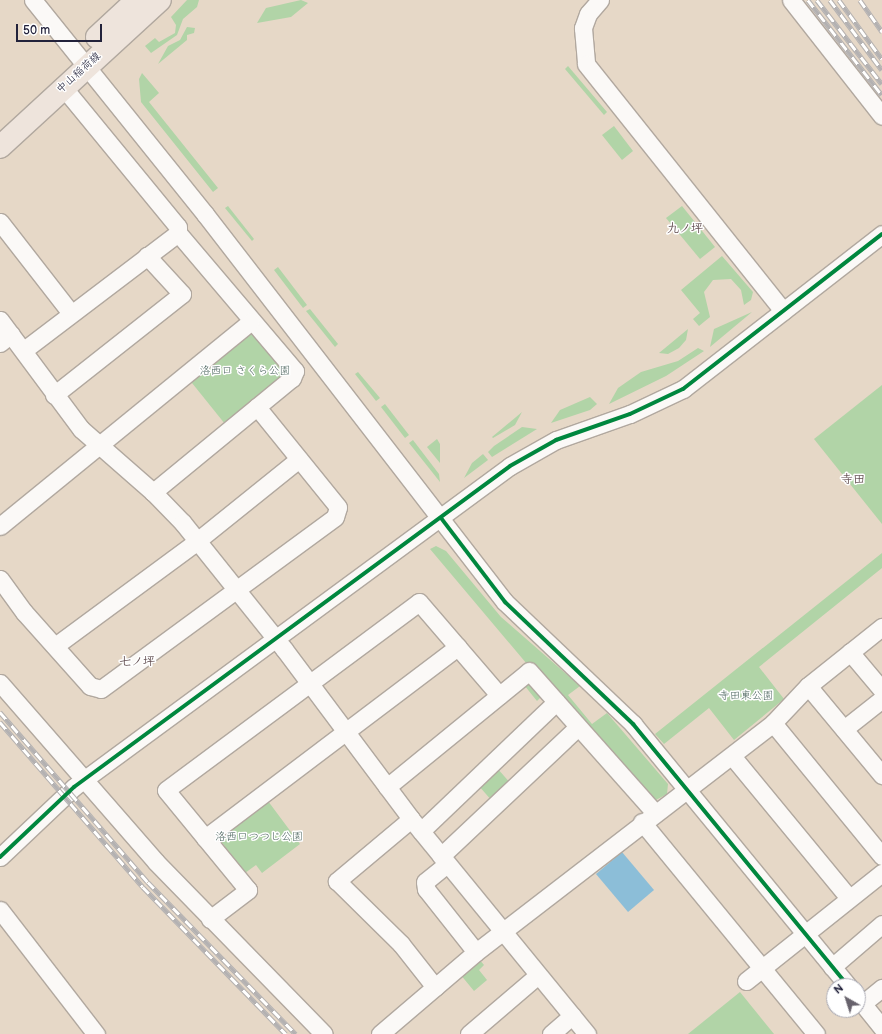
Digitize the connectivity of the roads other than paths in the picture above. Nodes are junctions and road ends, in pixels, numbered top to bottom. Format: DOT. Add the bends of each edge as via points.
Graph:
graph roads {
  1 [pos="33,0"];
  2 [pos="137,0"];
  3 [pos="160,0"];
  4 [pos="600,0"];
  5 [pos="791,0"];
  6 [pos="82,60"];
  7 [pos="63,87"];
  8 [pos="882,116"];
  9 [pos="0,126"];
  10 [pos="0,147"];
  11 [pos="0,222"];
  12 [pos="178,233"];
  13 [pos="882,234"];
  14 [pos="147,256"];
  15 [pos="783,311"];
  16 [pos="70,312"];
  17 [pos="0,320"];
  18 [pos="250,322"];
  19 [pos="6,338"];
  20 [pos="24,350"];
  21 [pos="54,395"];
  22 [pos="257,407"];
  23 [pos="97,445"];
  24 [pos="299,459"];
  25 [pos="153,492"];
  26 [pos="441,518"];
  27 [pos="0,526"];
  28 [pos="198,540"];
  29 [pos="0,579"];
  30 [pos="236,591"];
  31 [pos="882,627"];
  32 [pos="276,640"];
  33 [pos="55,646"];
  34 [pos="458,647"];
  35 [pos="850,652"];
  36 [pos="0,683"];
  37 [pos="309,684"];
  38 [pos="808,686"];
  39 [pos="882,690"];
  40 [pos="499,695"];
  41 [pos="882,699"];
  42 [pos="556,702"];
  43 [pos="773,723"];
  44 [pos="578,727"];
  45 [pos="844,729"];
  46 [pos="345,733"];
  47 [pos="732,756"];
  48 [pos="882,775"];
  49 [pos="84,779"];
  50 [pos="387,787"];
  51 [pos="687,789"];
  52 [pos="649,817"];
  53 [pos="416,825"];
  54 [pos="205,838"];
  55 [pos="882,856"];
  56 [pos="0,857"];
  57 [pos="444,860"];
  58 [pos="882,873"];
  59 [pos="849,898"];
  60 [pos="0,910"];
  61 [pos="210,919"];
  62 [pos="882,924"];
  63 [pos="502,932"];
  64 [pos="804,934"];
  65 [pos="476,952"];
  66 [pos="832,967"];
  67 [pos="762,968"];
  68 [pos="538,975"];
  69 [pos="841,978"];
  70 [pos="746,981"];
  71 [pos="435,987"];
  72 [pos="882,988"];
  73 [pos="866,997"];
  74 [pos="866,1008"];
  75 [pos="572,1016"];
  76 [pos="882,1028"];
  77 [pos="96,1034"];
  78 [pos="324,1034"];
  79 [pos="380,1034"];
  80 [pos="469,1034"];
  81 [pos="551,1034"];
  82 [pos="587,1034"];
  83 [pos="816,1034"];
  1 -- 6 [label="street"];
  2 -- 6 [label="main road, 中山稲荷線"];
  3 -- 6 [label="main road, 中山稲荷線"];
  4 -- 15 [label="street" via="588,14 583,28 586,64"];
  5 -- 8 [label="street"];
  6 -- 7 [label="main road, 中山稲荷線"];
  6 -- 9 [label="main road, 中山稲荷線"];
  6 -- 26 [label="street"];
  7 -- 10 [label="main road, 中山稲荷線"];
  7 -- 12 [label="street" via="178,227"];
  11 -- 16 [label="street"];
  12 -- 14 [label="street"];
  12 -- 18 [label="street"];
  13 -- 15 [label="street"];
  14 -- 16 [label="street"];
  14 -- 21 [label="street" via="182,294"];
  15 -- 26 [label="street" via="683,389 647,407 579,430 535,451"];
  16 -- 20 [label="street"];
  17 -- 19 [label="street"];
  18 -- 22 [label="street" via="295,372 292,378"];
  18 -- 23 [label="street"];
  19 -- 20 [label="street"];
  20 -- 21 [label="street"];
  21 -- 23 [label="street"];
  22 -- 24 [label="street"];
  22 -- 25 [label="street"];
  23 -- 25 [label="street"];
  23 -- 27 [label="street"];
  24 -- 28 [label="street"];
  24 -- 30 [label="street" via="338,511 335,517"];
  25 -- 28 [label="street"];
  26 -- 32 [label="street"];
  26 -- 51 [label="street" via="505,602 603,693"];
  28 -- 30 [label="street"];
  28 -- 33 [label="street"];
  29 -- 33 [label="street"];
  30 -- 32 [label="street"];
  30 -- 33 [label="street" via="99,689 92,687"];
  31 -- 35 [label="street"];
  32 -- 37 [label="street"];
  32 -- 49 [label="street"];
  34 -- 37 [label="street" via="419,602"];
  34 -- 40 [label="street"];
  34 -- 46 [label="street"];
  35 -- 38 [label="street"];
  35 -- 39 [label="street"];
  36 -- 49 [label="street"];
  37 -- 46 [label="street"];
  37 -- 54 [label="street" via="166,790"];
  38 -- 43 [label="street"];
  38 -- 45 [label="street"];
  40 -- 42 [label="street" via="528,671"];
  40 -- 50 [label="street"];
  41 -- 45 [label="street"];
  42 -- 44 [label="street"];
  42 -- 53 [label="street"];
  43 -- 47 [label="street"];
  43 -- 55 [label="street"];
  44 -- 52 [label="street"];
  44 -- 57 [label="street"];
  45 -- 48 [label="street"];
  46 -- 50 [label="street"];
  46 -- 54 [label="street"];
  47 -- 51 [label="street"];
  47 -- 59 [label="street"];
  49 -- 56 [label="street"];
  49 -- 61 [label="street"];
  50 -- 53 [label="street"];
  51 -- 52 [label="street"];
  51 -- 64 [label="street"];
  52 -- 63 [label="street"];
  52 -- 67 [label="street"];
  53 -- 57 [label="street"];
  53 -- 71 [label="street" via="337,881 401,944"];
  54 -- 61 [label="street" via="248,890"];
  57 -- 63 [label="street"];
  57 -- 65 [label="street" via="425,882 426,889"];
  58 -- 59 [label="street"];
  59 -- 64 [label="street"];
  60 -- 77 [label="street"];
  61 -- 78 [label="street"];
  62 -- 66 [label="street"];
  63 -- 65 [label="street"];
  63 -- 68 [label="street"];
  64 -- 66 [label="street"];
  64 -- 67 [label="street"];
  65 -- 71 [label="street"];
  66 -- 69 [label="street"];
  67 -- 70 [label="street"];
  67 -- 83 [label="street"];
  68 -- 75 [label="street"];
  68 -- 80 [label="street"];
  71 -- 79 [label="street"];
  72 -- 73 [label="street"];
  74 -- 76 [label="street"];
  75 -- 81 [label="street"];
  75 -- 82 [label="street"];
}
